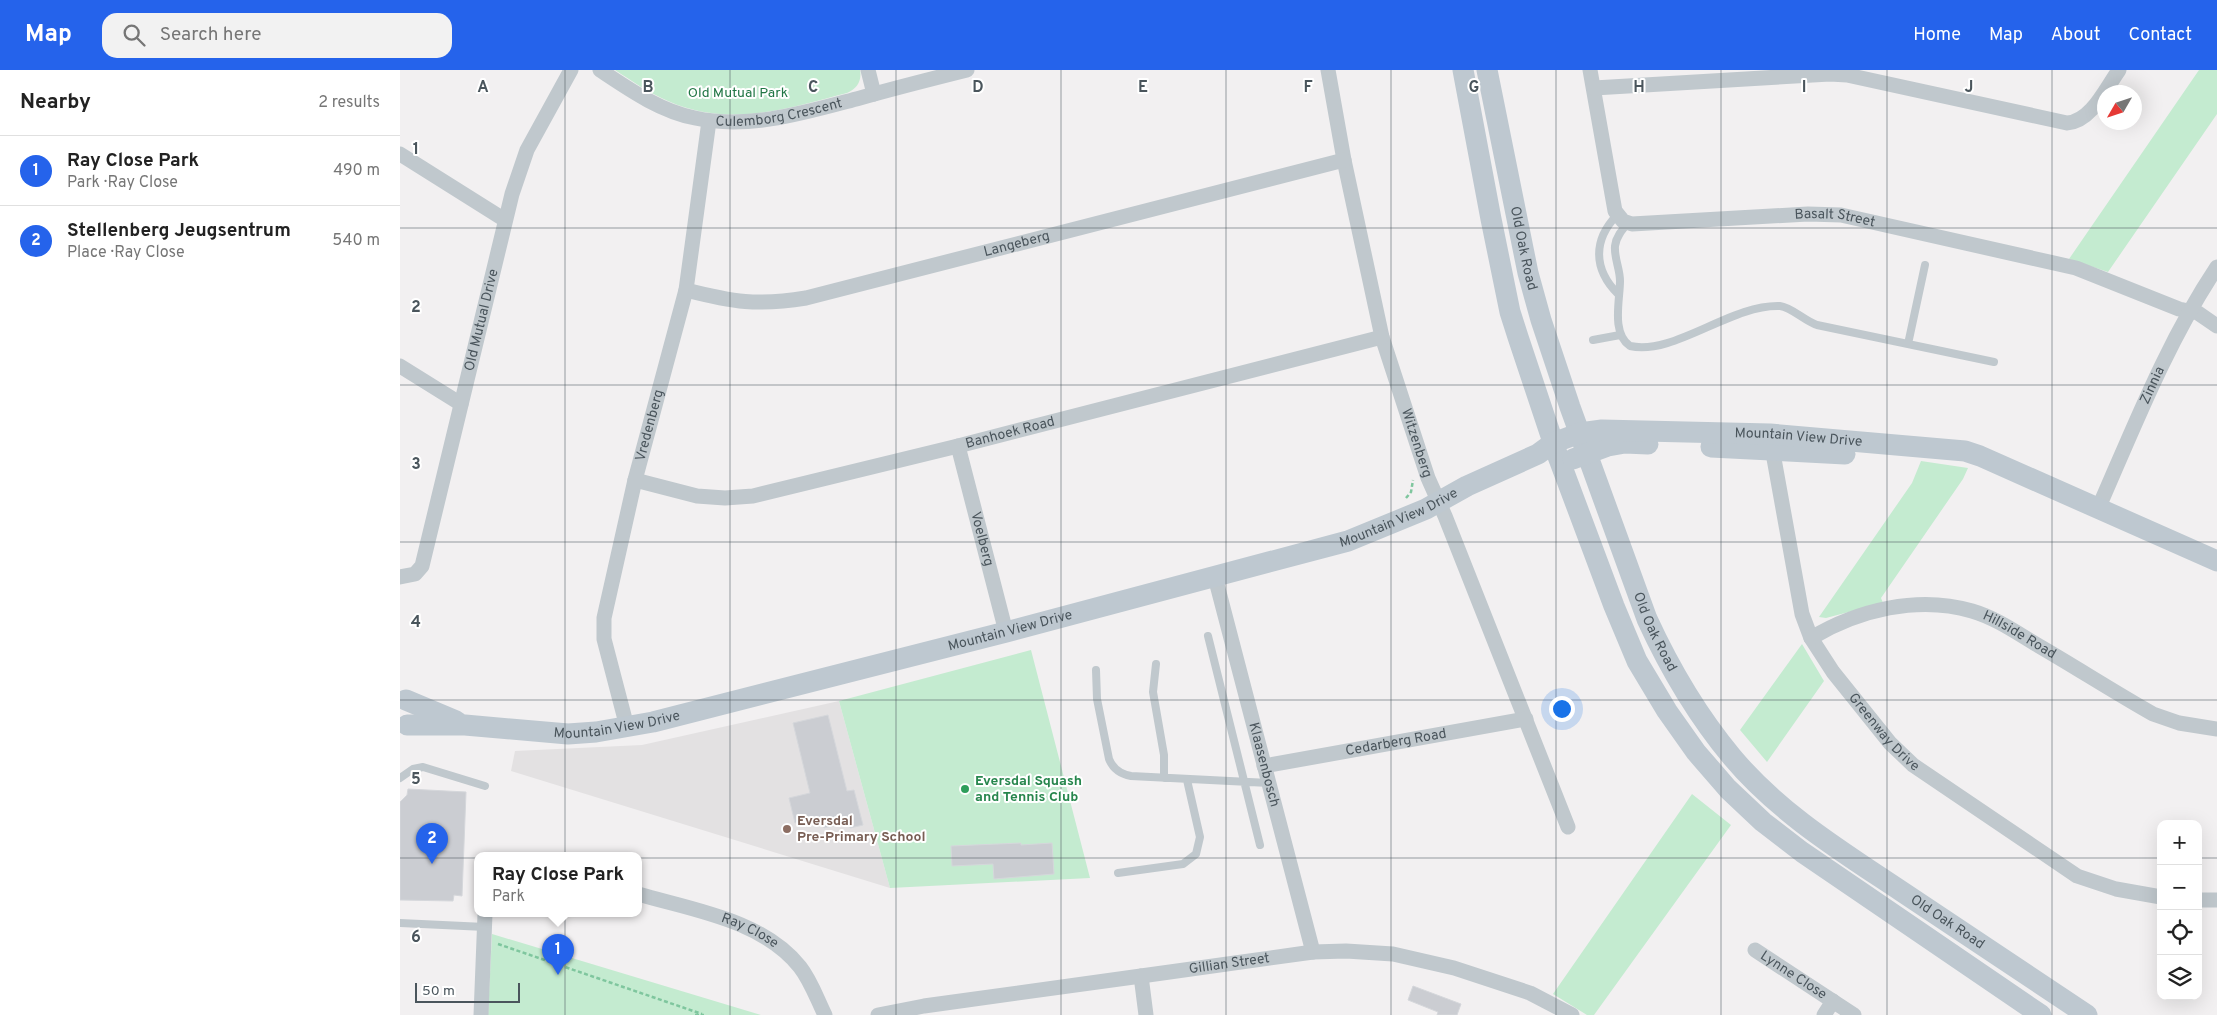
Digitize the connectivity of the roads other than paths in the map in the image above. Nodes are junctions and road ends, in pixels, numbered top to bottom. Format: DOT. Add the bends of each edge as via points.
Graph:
graph roads {
  1 [pos="571,70"];
  2 [pos="600,70"];
  3 [pos="868,70"];
  4 [pos="967,70"];
  5 [pos="1328,70"];
  6 [pos="1463,70"];
  7 [pos="1487,70"];
  8 [pos="1590,70"];
  9 [pos="2119,70"];
  10 [pos="1594,88"];
  11 [pos="874,94"];
  12 [pos="709,121"];
  13 [pos="400,154"];
  14 [pos="1344,160"];
  15 [pos="1622,219"];
  16 [pos="505,220"];
  17 [pos="1924,265"];
  18 [pos="2217,268"];
  19 [pos="686,290"];
  20 [pos="1618,294"];
  21 [pos="2189,312"];
  22 [pos="2217,326"];
  23 [pos="1620,335"];
  24 [pos="1382,337"];
  25 [pos="1593,340"];
  26 [pos="1908,344"];
  27 [pos="1994,362"];
  28 [pos="400,366"];
  29 [pos="461,404"];
  30 [pos="1580,433"];
  31 [pos="1771,442"];
  32 [pos="958,446"];
  33 [pos="1551,453"];
  34 [pos="1587,454"];
  35 [pos="635,480"];
  36 [pos="1439,502"];
  37 [pos="2098,509"];
  38 [pos="2217,561"];
  39 [pos="405,577"];
  40 [pos="1215,577"];
  41 [pos="1006,632"];
  42 [pos="1208,636"];
  43 [pos="1811,638"];
  44 [pos="1156,664"];
  45 [pos="1096,670"];
  46 [pos="403,697"];
  47 [pos="1526,719"];
  48 [pos="465,725"];
  49 [pos="627,727"];
  50 [pos="403,728"];
  51 [pos="2217,730"];
  52 [pos="1264,766"];
  53 [pos="400,778"];
  54 [pos="1164,778"];
  55 [pos="1187,780"];
  56 [pos="1244,783"];
  57 [pos="1269,783"];
  58 [pos="485,786"];
  59 [pos="1568,827"];
  60 [pos="1260,845"];
  61 [pos="1118,873"];
  62 [pos="642,895"];
  63 [pos="2157,897"];
  64 [pos="2202,900"];
  65 [pos="2217,900"];
  66 [pos="400,923"];
  67 [pos="485,927"];
  68 [pos="1755,950"];
  69 [pos="1313,952"];
  70 [pos="1141,976"];
  71 [pos="1833,1001"];
  72 [pos="481,1015"];
  73 [pos="825,1015"];
  74 [pos="878,1015"];
  75 [pos="1146,1015"];
  76 [pos="1572,1015"];
  77 [pos="1824,1015"];
  78 [pos="1854,1015"];
  79 [pos="2042,1015"];
  80 [pos="2087,1015"];
  1 -- 16 [label="street, Old Mutual Drive" via="527,150"];
  2 -- 12 [label="street, Culemborg Crescent" via="657,105"];
  3 -- 11 [label="street"];
  4 -- 11 [label="street, Culemborg Crescent"];
  5 -- 14 [label="street, Witzenberg"];
  6 -- 33 [label="main road, Old Oak Road" via="1510,312"];
  7 -- 30 [label="main road, Old Oak Road" via="1528,273 1549,346"];
  8 -- 10 [label="street"];
  9 -- 10 [label="street" via="2087,114 2074,123 1847,75"];
  10 -- 15 [label="street"];
  11 -- 12 [label="street, Culemborg Crescent" via="774,118"];
  12 -- 19 [label="street, Vredenberg"];
  13 -- 16 [label="street"];
  14 -- 19 [label="street, Langeberg" via="806,298 738,302"];
  14 -- 24 [label="street, Witzenberg"];
  15 -- 20 [label="lane" via="1615,247 1620,281"];
  15 -- 20 [label="lane" via="1604,229 1599,247 1603,275"];
  15 -- 21 [label="street, Basalt Street" via="1841,216 2076,268"];
  16 -- 29 [label="street, Old Mutual Drive"];
  17 -- 26 [label="lane"];
  18 -- 21 [label="street, Zinnia"];
  19 -- 35 [label="street, Vredenberg"];
  20 -- 23 [label="lane"];
  21 -- 22 [label="street, Basalt Street"];
  21 -- 37 [label="street, Zinnia" via="2168,350"];
  23 -- 25 [label="lane"];
  23 -- 26 [label="lane" via="1630,346 1646,347 1667,343 1736,314 1781,306 1817,325"];
  24 -- 32 [label="street, Banhoek Road"];
  24 -- 36 [label="street, Witzenberg" via="1425,470"];
  26 -- 27 [label="lane"];
  28 -- 29 [label="street"];
  29 -- 39 [label="street, Old Mutual Drive" via="422,566"];
  30 -- 31 [label="main road, Mountain View Drive" via="1623,429"];
  30 -- 33 [label="main road, Mountain View Drive"];
  30 -- 34 [label="main road, Old Oak Road"];
  31 -- 34 [label="main road, Mountain View Drive" via="1625,443"];
  31 -- 37 [label="main road, Mountain View Drive" via="2002,467"];
  31 -- 43 [label="street, Greenway Drive" via="1797,591"];
  32 -- 35 [label="street, Banhoek Road" via="753,496 697,496"];
  32 -- 41 [label="street, Voelberg"];
  33 -- 34 [label="main road, Mountain View Drive"];
  33 -- 36 [label="main road, Mountain View Drive" via="1467,486"];
  33 -- 79 [label="main road, Old Oak Road" via="1637,661 1667,712 1696,752 1763,822 1802,852"];
  34 -- 80 [label="main road, Old Oak Road" via="1647,619 1666,659 1704,721 1734,759 1772,798 1814,833"];
  35 -- 49 [label="street, Vredenberg" via="604,628 605,644"];
  36 -- 40 [label="main road, Mountain View Drive" via="1348,541"];
  36 -- 47 [label="street, Witzenberg"];
  37 -- 38 [label="main road, Mountain View Drive"];
  40 -- 41 [label="main road, Mountain View Drive"];
  40 -- 52 [label="street, Klaasenbosch"];
  41 -- 49 [label="main road, Mountain View Drive"];
  42 -- 56 [label="lane"];
  43 -- 51 [label="street, Hillside Road" via="1838,624 1898,606 1958,607 1999,622 2153,714"];
  43 -- 63 [label="street, Greenway Drive" via="1861,708 1913,765 2078,876 2116,889"];
  44 -- 54 [label="lane" via="1154,692 1164,755"];
  45 -- 54 [label="lane" via="1096,699 1112,764 1125,775"];
  46 -- 48 [label="main road, Mountain View Drive"];
  46 -- 50 [label="main road" via="410,711"];
  47 -- 52 [label="street, Cedarberg Road"];
  47 -- 59 [label="street, Witzenberg"];
  48 -- 49 [label="main road, Mountain View Drive" via="568,734"];
  48 -- 50 [label="main road, Mountain View Drive"];
  52 -- 57 [label="street, Klaasenbosch"];
  53 -- 58 [label="lane" via="413,768 423,768"];
  54 -- 55 [label="lane"];
  55 -- 56 [label="lane"];
  55 -- 61 [label="lane" via="1200,837 1196,854 1183,864"];
  56 -- 57 [label="lane"];
  56 -- 60 [label="lane"];
  57 -- 69 [label="street, Klaasenbosch"];
  62 -- 73 [label="street, Ray Close" via="717,917 772,941 801,969"];
  64 -- 65 [label="street"];
  66 -- 67 [label="lane"];
  67 -- 72 [label="street"];
  68 -- 71 [label="street, Lynne Close"];
  69 -- 70 [label="street, Gillian Street"];
  69 -- 76 [label="street, Gillian Street" via="1393,954 1454,968 1530,993"];
  70 -- 74 [label="street, Gillian Street"];
  70 -- 75 [label="street"];
  71 -- 77 [label="street, Lynne Close"];
  71 -- 78 [label="street, Lynne Close"];
}
